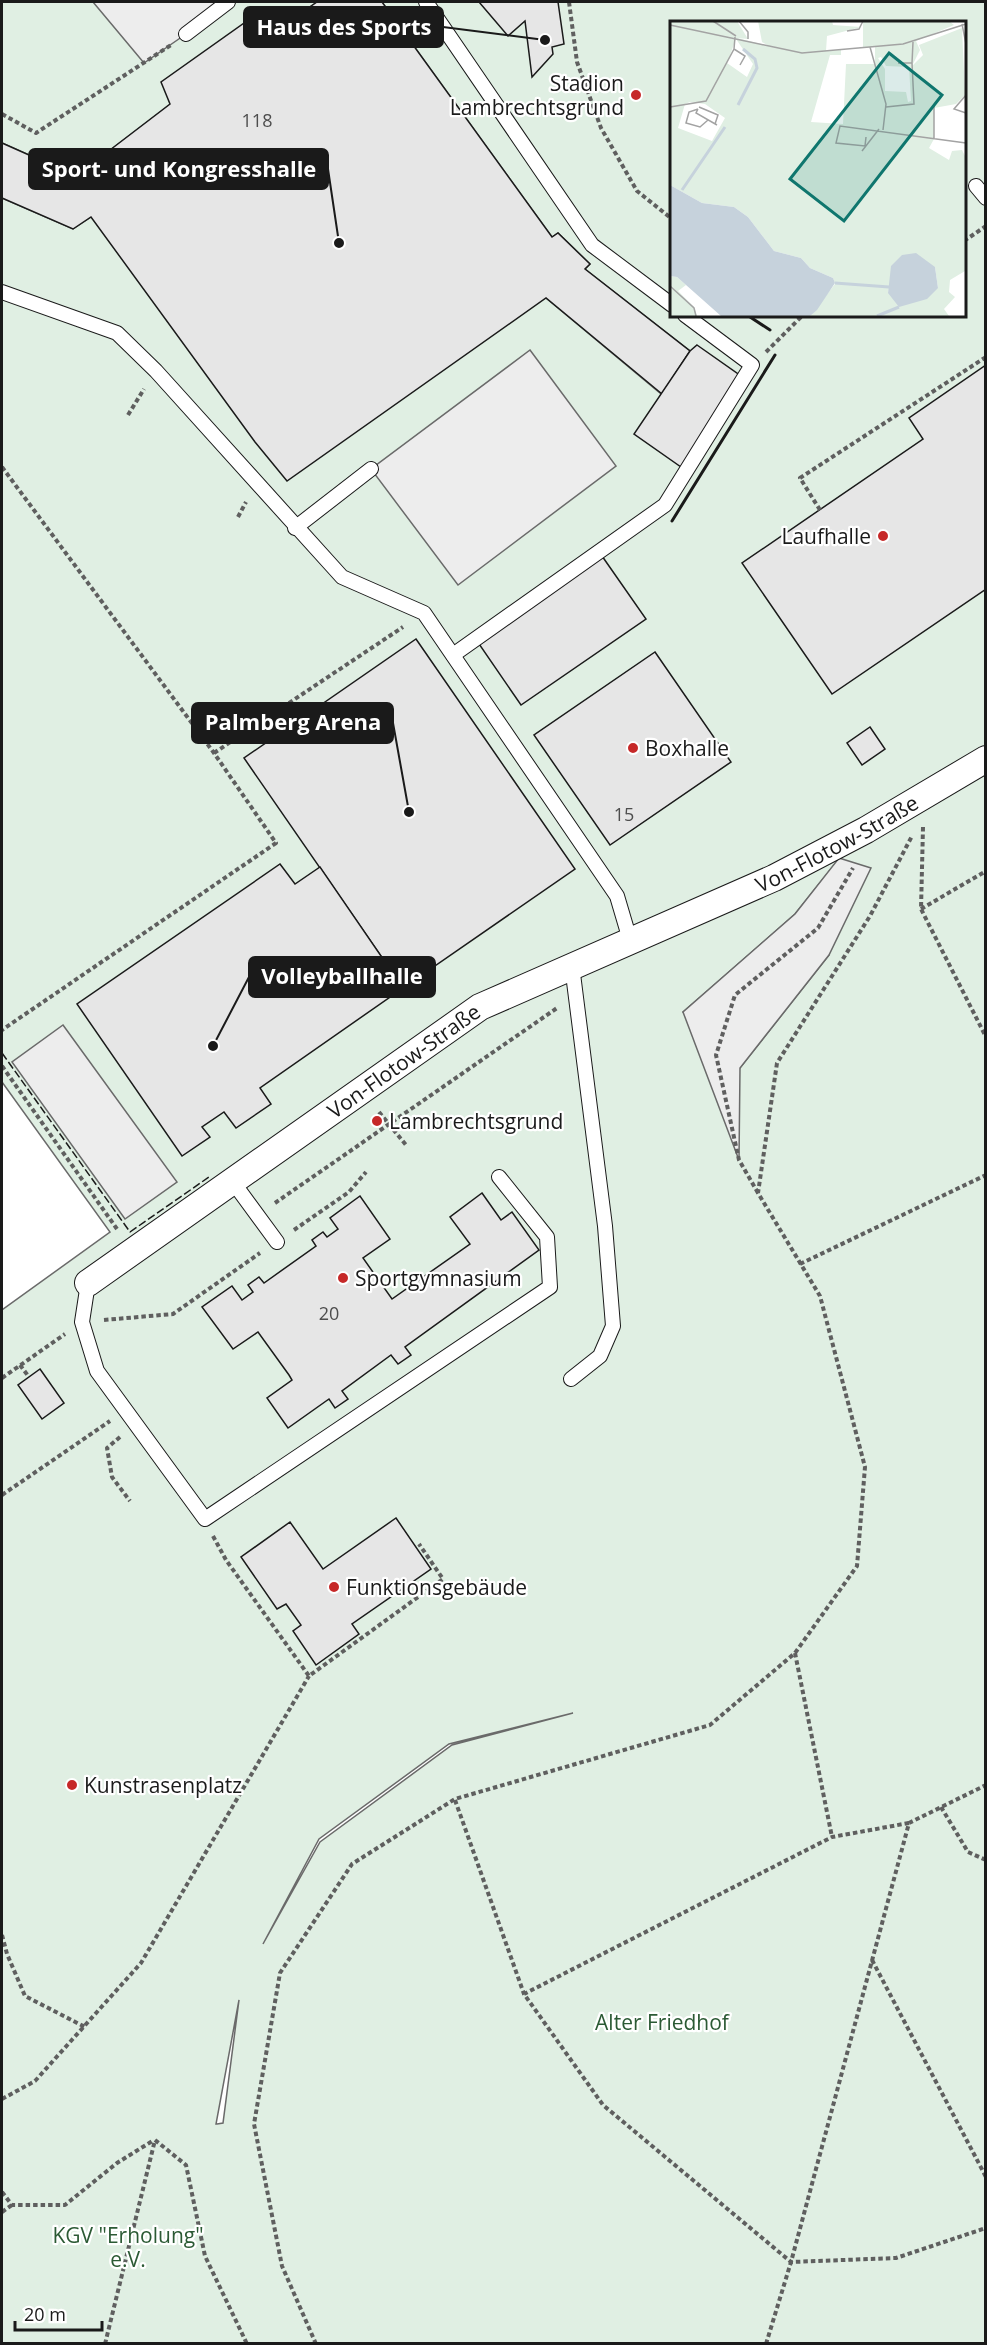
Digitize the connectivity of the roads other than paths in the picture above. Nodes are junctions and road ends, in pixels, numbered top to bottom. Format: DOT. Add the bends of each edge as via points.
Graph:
graph roads {
  1 [pos="228,2"];
  2 [pos="426,2"];
  3 [pos="186,34"];
  4 [pos="976,186"];
  5 [pos="986,198"];
  6 [pos="2,292"];
  7 [pos="670,304"];
  8 [pos="686,316"];
  9 [pos="371,469"];
  10 [pos="296,528"];
  11 [pos="453,656"];
  12 [pos="986,759"];
  13 [pos="630,940"];
  14 [pos="572,966"];
  15 [pos="499,1177"];
  16 [pos="233,1182"];
  17 [pos="277,1242"];
  18 [pos="88,1283"];
  19 [pos="571,1379"];
  1 -- 3 [label="lane"];
  2 -- 7 [label="lane" via="592,245"];
  4 -- 5 [label="lane"];
  6 -- 10 [label="lane" via="117,333 156,371"];
  8 -- 11 [label="lane" via="752,365 665,505"];
  9 -- 10 [label="lane"];
  10 -- 11 [label="lane" via="342,577 424,613"];
  11 -- 13 [label="lane" via="617,896"];
  12 -- 13 [label="street, Von-Flotow-Straße" via="920,806 774,878"];
  13 -- 14 [label="street, Von-Flotow-Straße"];
  14 -- 16 [label="street, Von-Flotow-Straße" via="480,1007"];
  14 -- 19 [label="lane" via="605,1226 613,1326 600,1356"];
  15 -- 18 [label="lane, Von-Flotow-Straße" via="547,1237 550,1287 205,1519 98,1371 82,1322"];
  16 -- 17 [label="lane"];
  16 -- 18 [label="street, Von-Flotow-Straße"];
}
